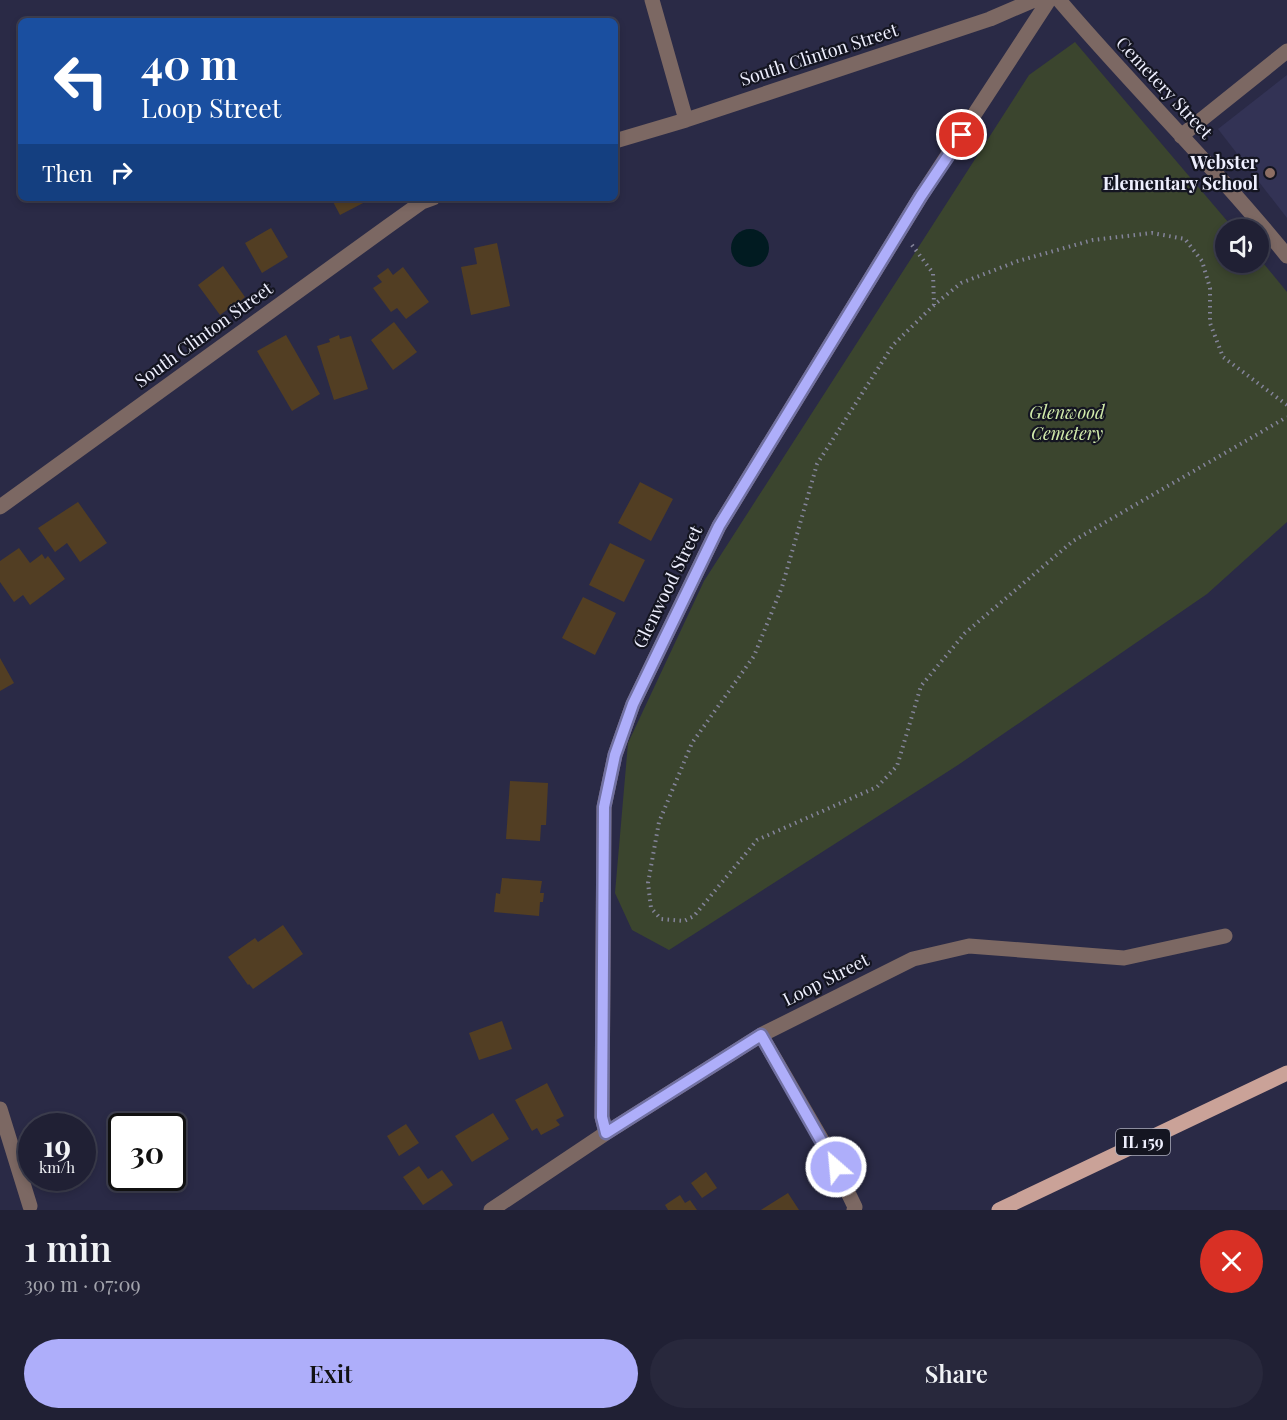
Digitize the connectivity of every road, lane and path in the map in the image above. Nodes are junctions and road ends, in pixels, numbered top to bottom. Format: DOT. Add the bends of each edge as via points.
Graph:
graph roads {
  1 [pos="652,0"];
  2 [pos="1034,0"];
  3 [pos="1049,0"];
  4 [pos="1059,0"];
  5 [pos="1287,51"];
  6 [pos="686,120"];
  7 [pos="1182,136"];
  8 [pos="618,140"];
  9 [pos="425,201"];
  10 [pos="900,230"];
  11 [pos="1287,256"];
  12 [pos="934,305"];
  13 [pos="1287,405"];
  14 [pos="1287,417"];
  15 [pos="0,507"];
  16 [pos="1225,936"];
  17 [pos="761,1035"];
  18 [pos="1287,1073"];
  19 [pos="0,1108"];
  20 [pos="606,1133"];
  21 [pos="30,1206"];
  22 [pos="492,1210"];
  23 [pos="854,1210"];
  24 [pos="999,1210"];
  1 -- 6 [label="street"];
  2 -- 6 [label="street, South Clinton Street" via="990,19"];
  3 -- 10 [label="street, Glenwood Street"];
  4 -- 7 [label="street, Cemetery Street"];
  5 -- 7 [label="street"];
  6 -- 8 [label="street, South Clinton Street"];
  7 -- 11 [label="street, Cemetery Street"];
  9 -- 15 [label="street, South Clinton Street"];
  10 -- 12 [label="path" via="933,273"];
  10 -- 20 [label="street, Glenwood Street" via="719,526 633,704 615,755 604,807 602,1117"];
  12 -- 13 [label="path" via="962,283 1017,261 1092,240 1152,233 1185,239 1202,261 1210,288 1210,322 1223,357"];
  12 -- 14 [label="path" via="893,345 818,464 782,587 754,656 692,743 659,822 648,883 651,908 661,919 684,921 694,916 757,840 877,787 897,766 921,686 965,633 1073,541"];
  16 -- 17 [label="street, Loop Street" via="1124,958 969,946 913,959"];
  17 -- 20 [label="street, Loop Street"];
  17 -- 23 [label="street" via="826,1147"];
  18 -- 24 [label="main road, IL 159"];
  19 -- 21 [label="street"];
  20 -- 22 [label="street, Loop Street"];
}
